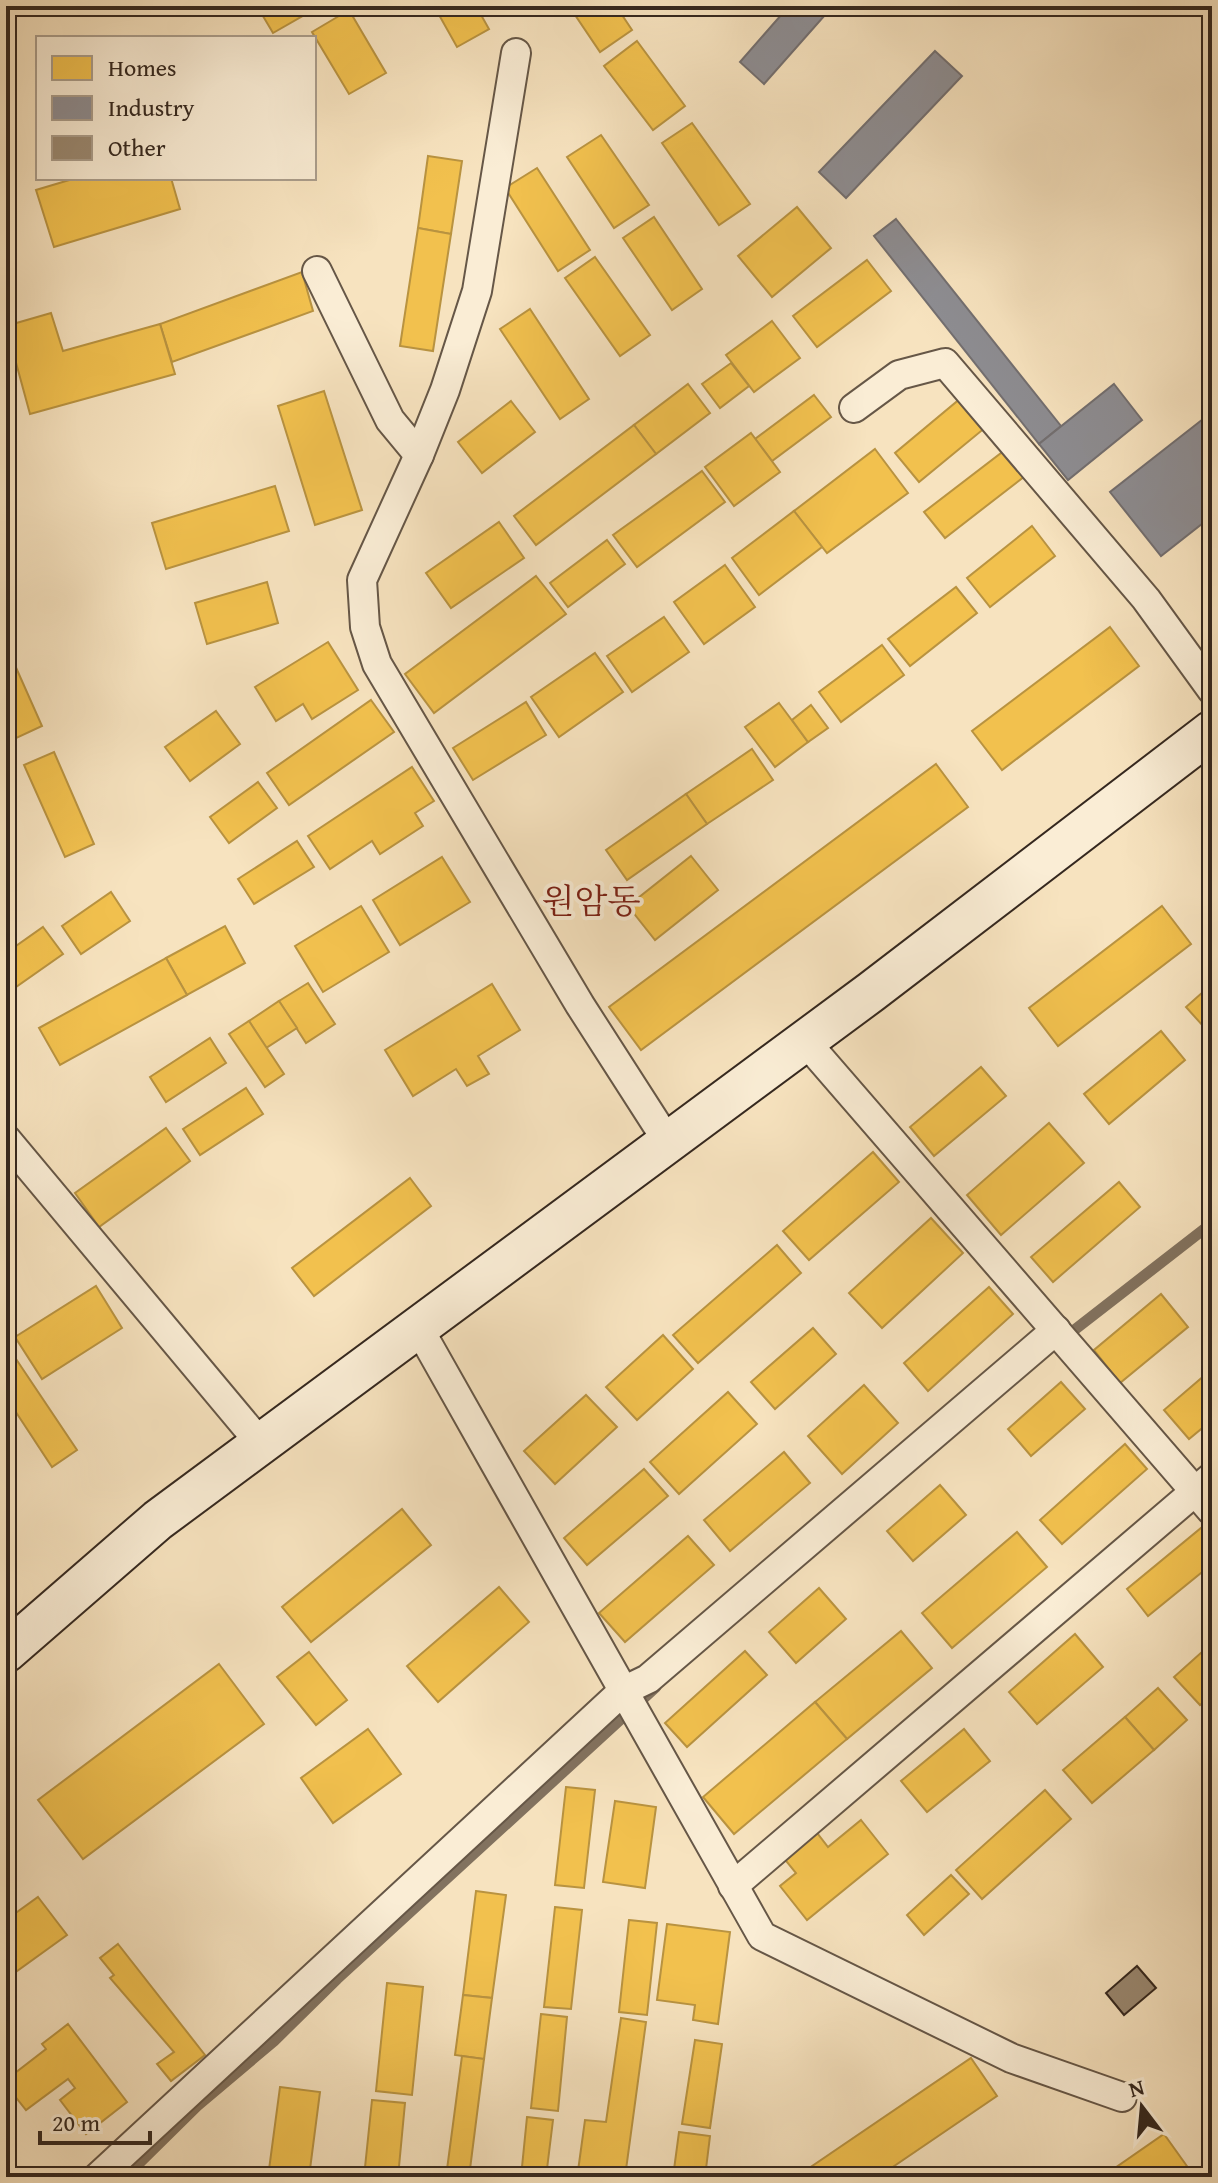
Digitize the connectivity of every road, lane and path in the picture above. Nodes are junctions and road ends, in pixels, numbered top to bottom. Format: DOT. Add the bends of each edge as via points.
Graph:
graph roads {
  1 [pos="516,53"];
  2 [pos="317,271"];
  3 [pos="854,408"];
  4 [pos="419,455"];
  5 [pos="1212,690"];
  6 [pos="1212,731"];
  7 [pos="805,1041"];
  8 [pos="6,1139"];
  9 [pos="668,1142"];
  10 [pos="418,1327"];
  11 [pos="1056,1330"];
  12 [pos="261,1444"];
  13 [pos="1206,1493"];
  14 [pos="6,1652"];
  15 [pos="623,1691"];
  16 [pos="733,1886"];
  17 [pos="1122,2097"];
  18 [pos="98,2177"];
  1 -- 4 [label="street" via="477,291"];
  2 -- 4 [label="street" via="390,420"];
  3 -- 5 [label="street" via="899,375 945,363 1146,599"];
  4 -- 9 [label="street" via="362,580 365,627 377,664"];
  6 -- 7 [label="main road"];
  7 -- 9 [label="main road"];
  7 -- 11 [label="street"];
  8 -- 12 [label="street"];
  9 -- 10 [label="main road"];
  10 -- 12 [label="main road"];
  10 -- 15 [label="street"];
  11 -- 13 [label="street"];
  11 -- 15 [label="street" via="648,1679"];
  12 -- 14 [label="main road" via="158,1520"];
  13 -- 16 [label="street"];
  15 -- 16 [label="street"];
  15 -- 18 [label="street"];
  16 -- 17 [label="street" via="762,1936 1011,2058"];
}
